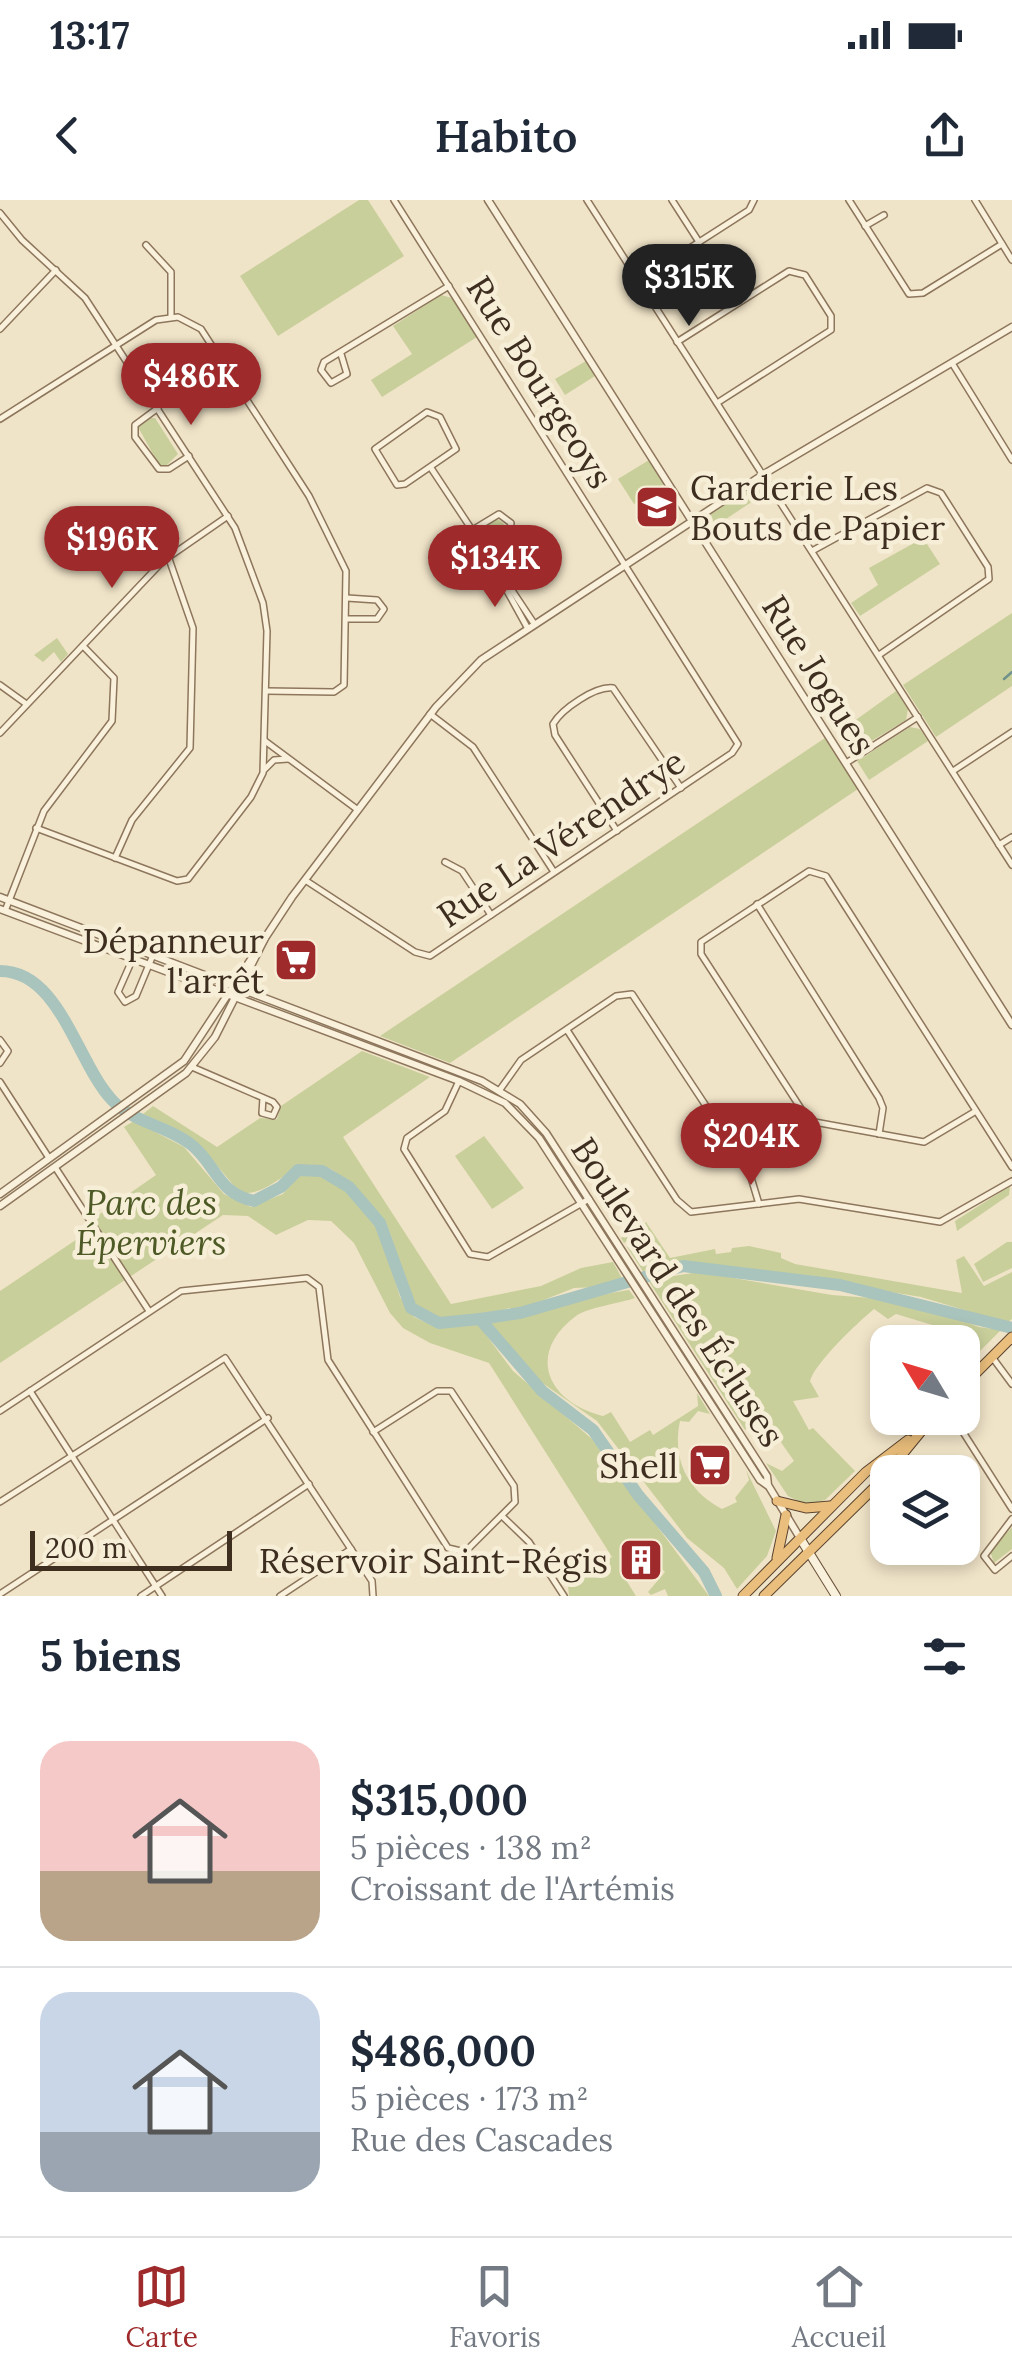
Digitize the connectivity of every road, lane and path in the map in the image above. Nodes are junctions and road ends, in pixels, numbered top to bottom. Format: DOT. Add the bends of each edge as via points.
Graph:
graph roads {
  1 [pos="394,200"];
  2 [pos="587,200"];
  3 [pos="672,200"];
  4 [pos="754,200"];
  5 [pos="849,200"];
  6 [pos="975,200"];
  7 [pos="492,201"];
  8 [pos="0,214"];
  9 [pos="884,214"];
  10 [pos="865,226"];
  11 [pos="699,242"];
  12 [pos="1002,244"];
  13 [pos="146,245"];
  14 [pos="1012,260"];
  15 [pos="56,270"];
  16 [pos="638,281"];
  17 [pos="449,286"];
  18 [pos="171,316"];
  19 [pos="1012,326"];
  20 [pos="0,329"];
  21 [pos="676,342"];
  22 [pos="115,346"];
  23 [pos="341,354"];
  24 [pos="952,363"];
  25 [pos="717,404"];
  26 [pos="158,408"];
  27 [pos="0,420"];
  28 [pos="189,456"];
  29 [pos="1012,460"];
  30 [pos="431,468"];
  31 [pos="764,474"];
  32 [pos="228,516"];
  33 [pos="691,520"];
  34 [pos="471,530"];
  35 [pos="812,551"];
  36 [pos="484,552"];
  37 [pos="168,556"];
  38 [pos="625,563"];
  39 [pos="347,598"];
  40 [pos="346,619"];
  41 [pos="530,624"];
  42 [pos="84,647"];
  43 [pos="879,655"];
  44 [pos="0,685"];
  45 [pos="266,691"];
  46 [pos="25,703"];
  47 [pos="430,714"];
  48 [pos="918,717"];
  49 [pos="0,732"];
  50 [pos="1012,732"];
  51 [pos="264,742"];
  52 [pos="738,744"];
  53 [pos="294,761"];
  54 [pos="846,763"];
  55 [pos="952,771"];
  56 [pos="263,773"];
  57 [pos="680,788"];
  58 [pos="358,810"];
  59 [pos="36,828"];
  60 [pos="617,831"];
  61 [pos="1012,837"];
  62 [pos="1000,845"];
  63 [pos="115,858"];
  64 [pos="1011,861"];
  65 [pos="445,862"];
  66 [pos="554,872"];
  67 [pos="305,880"];
  68 [pos="0,897"];
  69 [pos="9,901"];
  70 [pos="757,904"];
  71 [pos="2,910"];
  72 [pos="491,915"];
  73 [pos="137,949"];
  74 [pos="153,956"];
  75 [pos="133,959"];
  76 [pos="149,966"];
  77 [pos="235,987"];
  78 [pos="230,996"];
  79 [pos="1012,1024"];
  80 [pos="567,1030"];
  81 [pos="0,1040"];
  82 [pos="0,1063"];
  83 [pos="192,1066"];
  84 [pos="461,1078"];
  85 [pos="0,1082"];
  86 [pos="498,1093"];
  87 [pos="263,1098"];
  88 [pos="976,1111"];
  89 [pos="879,1135"];
  90 [pos="50,1159"];
  91 [pos="55,1168"];
  92 [pos="1012,1168"];
  93 [pos="1012,1180"];
  94 [pos="0,1194"];
  95 [pos="586,1202"];
  96 [pos="759,1204"];
  97 [pos="0,1206"];
  98 [pos="148,1311"];
  99 [pos="1012,1336"];
  100 [pos="992,1357"];
  101 [pos="980,1369"];
  102 [pos="1011,1382"];
  103 [pos="30,1391"];
  104 [pos="0,1411"];
  105 [pos="268,1418"];
  106 [pos="373,1432"];
  107 [pos="914,1435"];
  108 [pos="916,1435"];
  109 [pos="965,1435"];
  110 [pos="72,1456"];
  111 [pos="309,1484"];
  112 [pos="778,1501"];
  113 [pos="0,1502"];
  114 [pos="833,1505"];
  115 [pos="1012,1509"];
  116 [pos="786,1515"];
  117 [pos="502,1516"];
  118 [pos="1012,1519"];
  119 [pos="114,1522"];
  120 [pos="800,1538"];
  121 [pos="351,1549"];
  122 [pos="809,1553"];
  123 [pos="1012,1556"];
  124 [pos="777,1561"];
  125 [pos="156,1586"];
  126 [pos="0,1594"];
  127 [pos="141,1596"];
  128 [pos="162,1596"];
  129 [pos="280,1596"];
  130 [pos="373,1596"];
  131 [pos="564,1596"];
  132 [pos="743,1596"];
  133 [pos="764,1596"];
  134 [pos="836,1596"];
  1 -- 17 [label="street, Rue Bourgeoys"];
  2 -- 16 [label="street"];
  3 -- 11 [label="street"];
  4 -- 11 [label="street"];
  5 -- 10 [label="street"];
  6 -- 12 [label="street"];
  7 -- 33 [label="street, Rue Jogues"];
  8 -- 15 [label="street"];
  9 -- 10 [label="street"];
  10 -- 12 [label="street" via="902,288 914,295"];
  11 -- 16 [label="street"];
  12 -- 14 [label="street"];
  13 -- 18 [label="street" via="171,272"];
  15 -- 20 [label="street"];
  15 -- 22 [label="street" via="81,293"];
  16 -- 21 [label="street"];
  17 -- 23 [label="street"];
  17 -- 38 [label="street, Rue Bourgeoys"];
  18 -- 22 [label="street"];
  18 -- 39 [label="street" via="204,333 309,496 346,571"];
  19 -- 24 [label="street"];
  21 -- 25 [label="street"];
  21 -- 25 [label="street" via="788,270 808,279 831,316 831,330"];
  22 -- 26 [label="street"];
  22 -- 27 [label="street"];
  23 -- 23 [label="street" via="321,366 331,384 346,374"];
  24 -- 29 [label="street"];
  24 -- 31 [label="street"];
  25 -- 31 [label="street"];
  26 -- 28 [label="street"];
  26 -- 28 [label="street" via="135,424 135,437 159,469"];
  28 -- 32 [label="street"];
  30 -- 30 [label="street" via="457,447 432,412 375,449 399,486"];
  30 -- 34 [label="street"];
  31 -- 33 [label="street"];
  31 -- 35 [label="street"];
  32 -- 37 [label="street"];
  32 -- 45 [label="street" via="264,608"];
  33 -- 38 [label="street"];
  33 -- 54 [label="street, Rue Jogues"];
  34 -- 36 [label="street"];
  34 -- 36 [label="street" via="496,514 508,519 510,534"];
  34 -- 36 [label="street" via="443,548 442,564 452,570"];
  35 -- 43 [label="street"];
  35 -- 43 [label="street" via="927,488 941,493 990,576"];
  36 -- 41 [label="street"];
  37 -- 42 [label="street"];
  37 -- 63 [label="street" via="192,628 190,748 132,820"];
  38 -- 41 [label="street"];
  38 -- 52 [label="street, Rue Bourgeoys"];
  39 -- 40 [label="street"];
  39 -- 40 [label="street" via="377,600 384,609 377,619"];
  40 -- 45 [label="street" via="342,688"];
  41 -- 47 [label="street" via="469,670"];
  42 -- 46 [label="street"];
  42 -- 59 [label="street" via="114,678 114,717"];
  43 -- 48 [label="street"];
  44 -- 46 [label="street"];
  45 -- 51 [label="street"];
  46 -- 49 [label="street"];
  47 -- 58 [label="street"];
  47 -- 66 [label="street" via="473,747"];
  48 -- 54 [label="street"];
  48 -- 55 [label="street"];
  50 -- 55 [label="street"];
  51 -- 53 [label="street"];
  51 -- 56 [label="street"];
  52 -- 57 [label="street, Rue La Vérendrye"];
  53 -- 56 [label="street" via="278,759"];
  53 -- 58 [label="street"];
  54 -- 79 [label="street, Rue Jogues"];
  55 -- 62 [label="street"];
  56 -- 63 [label="street" via="184,881"];
  57 -- 60 [label="street, Rue La Vérendrye"];
  57 -- 60 [label="street" via="613,688 559,716 554,732"];
  58 -- 67 [label="street"];
  59 -- 63 [label="street"];
  59 -- 69 [label="street"];
  60 -- 66 [label="street, Rue La Vérendrye"];
  61 -- 62 [label="street"];
  62 -- 64 [label="street"];
  65 -- 72 [label="street" via="462,871"];
  66 -- 72 [label="street, Rue La Vérendrye"];
  67 -- 72 [label="street, Rue La Vérendrye" via="423,956"];
  67 -- 77 [label="street"];
  68 -- 69 [label="street, Boulevard des Écluses"];
  69 -- 71 [label="street"];
  69 -- 73 [label="street, Boulevard des Écluses"];
  70 -- 88 [label="street" via="809,871 820,871"];
  70 -- 89 [label="street" via="882,1101"];
  70 -- 89 [label="street" via="700,944 700,954 806,1118"];
  71 -- 75 [label="street, Boulevard des Écluses"];
  73 -- 74 [label="street, Boulevard des Écluses"];
  73 -- 75 [label="street"];
  74 -- 76 [label="street"];
  74 -- 77 [label="street, Boulevard des Écluses"];
  75 -- 76 [label="street, Boulevard des Écluses"];
  75 -- 76 [label="street" via="118,992 125,1002 136,996"];
  76 -- 78 [label="street, Boulevard des Écluses"];
  77 -- 78 [label="street"];
  77 -- 84 [label="street, Boulevard des Écluses"];
  78 -- 83 [label="street" via="215,1037"];
  78 -- 84 [label="street, Boulevard des Écluses"];
  78 -- 90 [label="street" via="190,1055"];
  80 -- 86 [label="street" via="519,1062"];
  80 -- 96 [label="street" via="681,1205 700,1214"];
  80 -- 96 [label="street" via="619,994 634,995 749,1171"];
  81 -- 82 [label="street" via="8,1051"];
  83 -- 87 [label="street"];
  83 -- 91 [label="street"];
  84 -- 86 [label="street, Boulevard des Écluses"];
  84 -- 95 [label="street" via="445,1111 407,1138 404,1148 470,1254 491,1256"];
  85 -- 90 [label="street"];
  86 -- 95 [label="street, Boulevard des Écluses" via="528,1122"];
  88 -- 89 [label="street" via="924,1142"];
  88 -- 92 [label="street"];
  90 -- 91 [label="street"];
  90 -- 94 [label="street"];
  91 -- 97 [label="street"];
  91 -- 98 [label="street"];
  93 -- 96 [label="street" via="940,1222 802,1199"];
  95 -- 112 [label="street, Boulevard des Écluses"];
  98 -- 103 [label="street"];
  98 -- 106 [label="street" via="188,1288 314,1281 325,1355"];
  99 -- 100 [label="highway"];
  100 -- 101 [label="highway"];
  100 -- 102 [label="street"];
  103 -- 104 [label="street"];
  103 -- 110 [label="street"];
  105 -- 110 [label="street" via="225,1358"];
  105 -- 111 [label="street"];
  105 -- 119 [label="street"];
  106 -- 117 [label="street" via="457,1554"];
  106 -- 117 [label="street" via="447,1389 516,1496"];
  107 -- 114 [label="highway"];
  108 -- 122 [label="highway"];
  109 -- 115 [label="street"];
  110 -- 113 [label="street"];
  110 -- 119 [label="street"];
  111 -- 121 [label="street"];
  111 -- 125 [label="street"];
  112 -- 114 [label="highway"];
  112 -- 116 [label="street, Boulevard des Écluses"];
  114 -- 120 [label="highway"];
  116 -- 120 [label="street, Boulevard des Écluses"];
  116 -- 124 [label="highway"];
  117 -- 131 [label="street" via="528,1540"];
  118 -- 123 [label="street" via="984,1556 995,1570"];
  119 -- 125 [label="street"];
  119 -- 126 [label="street"];
  120 -- 122 [label="main road"];
  120 -- 124 [label="highway"];
  121 -- 129 [label="street"];
  121 -- 130 [label="street" via="372,1581"];
  122 -- 133 [label="highway"];
  122 -- 134 [label="main road"];
  124 -- 132 [label="highway"];
  125 -- 127 [label="street"];
  125 -- 128 [label="street"];
}
